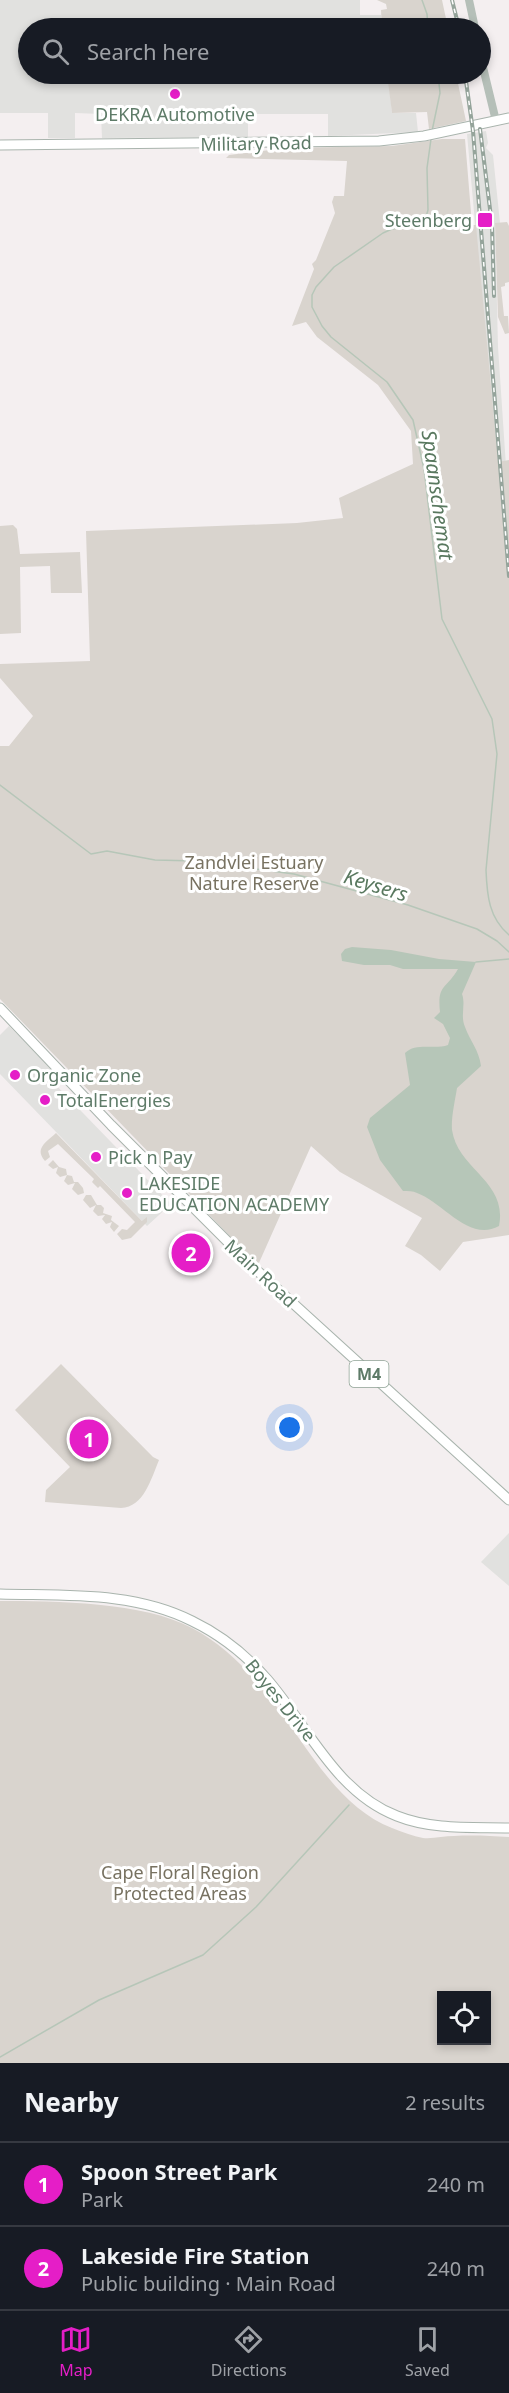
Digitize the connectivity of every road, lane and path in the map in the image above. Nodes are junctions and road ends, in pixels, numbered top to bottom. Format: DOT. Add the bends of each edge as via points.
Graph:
graph roads {
  1 [pos="469,0"];
  2 [pos="473,18"];
  3 [pos="487,84"];
  4 [pos="509,118"];
  5 [pos="496,121"];
  6 [pos="0,145"];
  7 [pos="0,1008"];
  8 [pos="509,1500"];
  9 [pos="0,1594"];
  10 [pos="509,1828"];
  1 -- 2 [label="street"];
  3 -- 5 [label="street"];
  4 -- 5 [label="main road, Military Road"];
  5 -- 6 [label="main road, Military Road" via="423,136 368,141"];
  7 -- 8 [label="main road, Main Road / M4" via="251,1266"];
  9 -- 10 [label="main road, Boyes Drive" via="130,1601 191,1620 254,1665 345,1780 375,1805 423,1824"];
}
